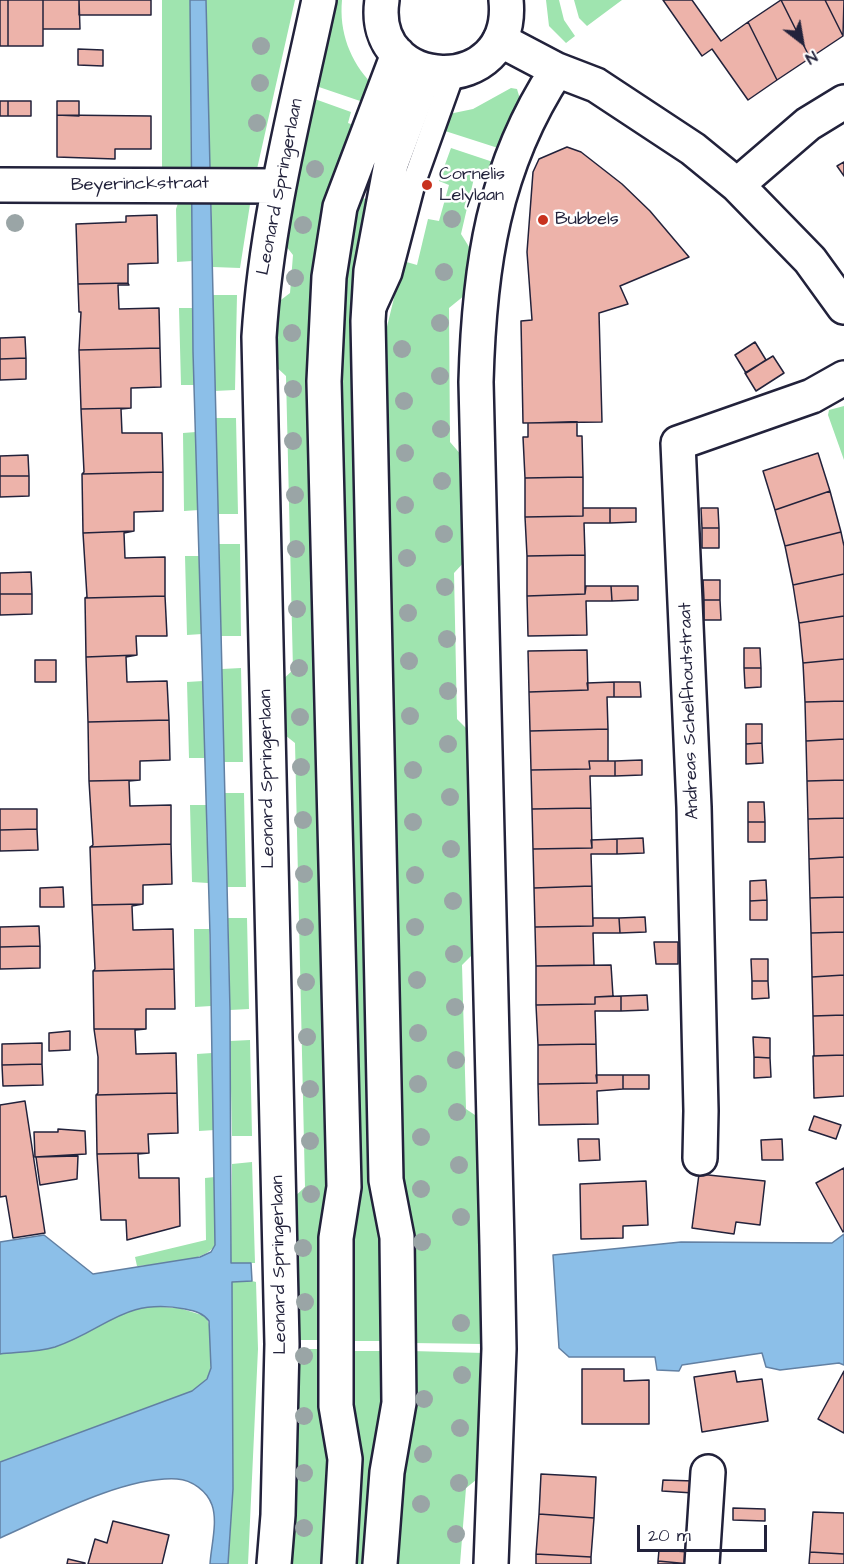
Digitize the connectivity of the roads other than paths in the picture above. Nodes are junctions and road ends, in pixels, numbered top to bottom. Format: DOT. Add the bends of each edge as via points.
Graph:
graph roads {
  1 [pos="319,0"];
  2 [pos="382,0"];
  3 [pos="506,0"];
  4 [pos="500,40"];
  5 [pos="426,66"];
  6 [pos="557,70"];
  7 [pos="844,102"];
  8 [pos="0,185"];
  9 [pos="737,185"];
  10 [pos="279,186"];
  11 [pos="844,307"];
  12 [pos="844,378"];
  13 [pos="700,1158"];
  14 [pos="708,1472"];
  15 [pos="274,1564"];
  16 [pos="339,1564"];
  17 [pos="380,1564"];
  18 [pos="491,1564"];
  19 [pos="702,1564"];
  1 -- 10 [label="street, Leonard Springerlaan"];
  2 -- 5 [label="street" via="384,30"];
  3 -- 4 [label="street" via="507,15"];
  4 -- 5 [label="street" via="468,70"];
  4 -- 6 [label="street"];
  5 -- 16 [label="street" via="340,207 328,277 325,324 344,1187 336,1238 336,1406 345,1459"];
  5 -- 17 [label="street" via="390,164 371,271 369,321 386,1180 397,1237 400,1347 398,1422 387,1472"];
  6 -- 9 [label="street" via="596,84 646,115"];
  6 -- 18 [label="street" via="535,103 503,182 493,214 477,317 499,1349"];
  7 -- 9 [label="street" via="808,124"];
  8 -- 10 [label="street, Beyerinckstraat"];
  9 -- 11 [label="street" via="810,260"];
  10 -- 15 [label="street, Leonard Springerlaan" via="262,281 259,337 282,1344"];
  12 -- 13 [label="street, Andreas Schelfhoutstraat" via="812,396 678,443 694,807"];
  14 -- 19 [label="street"];
}
